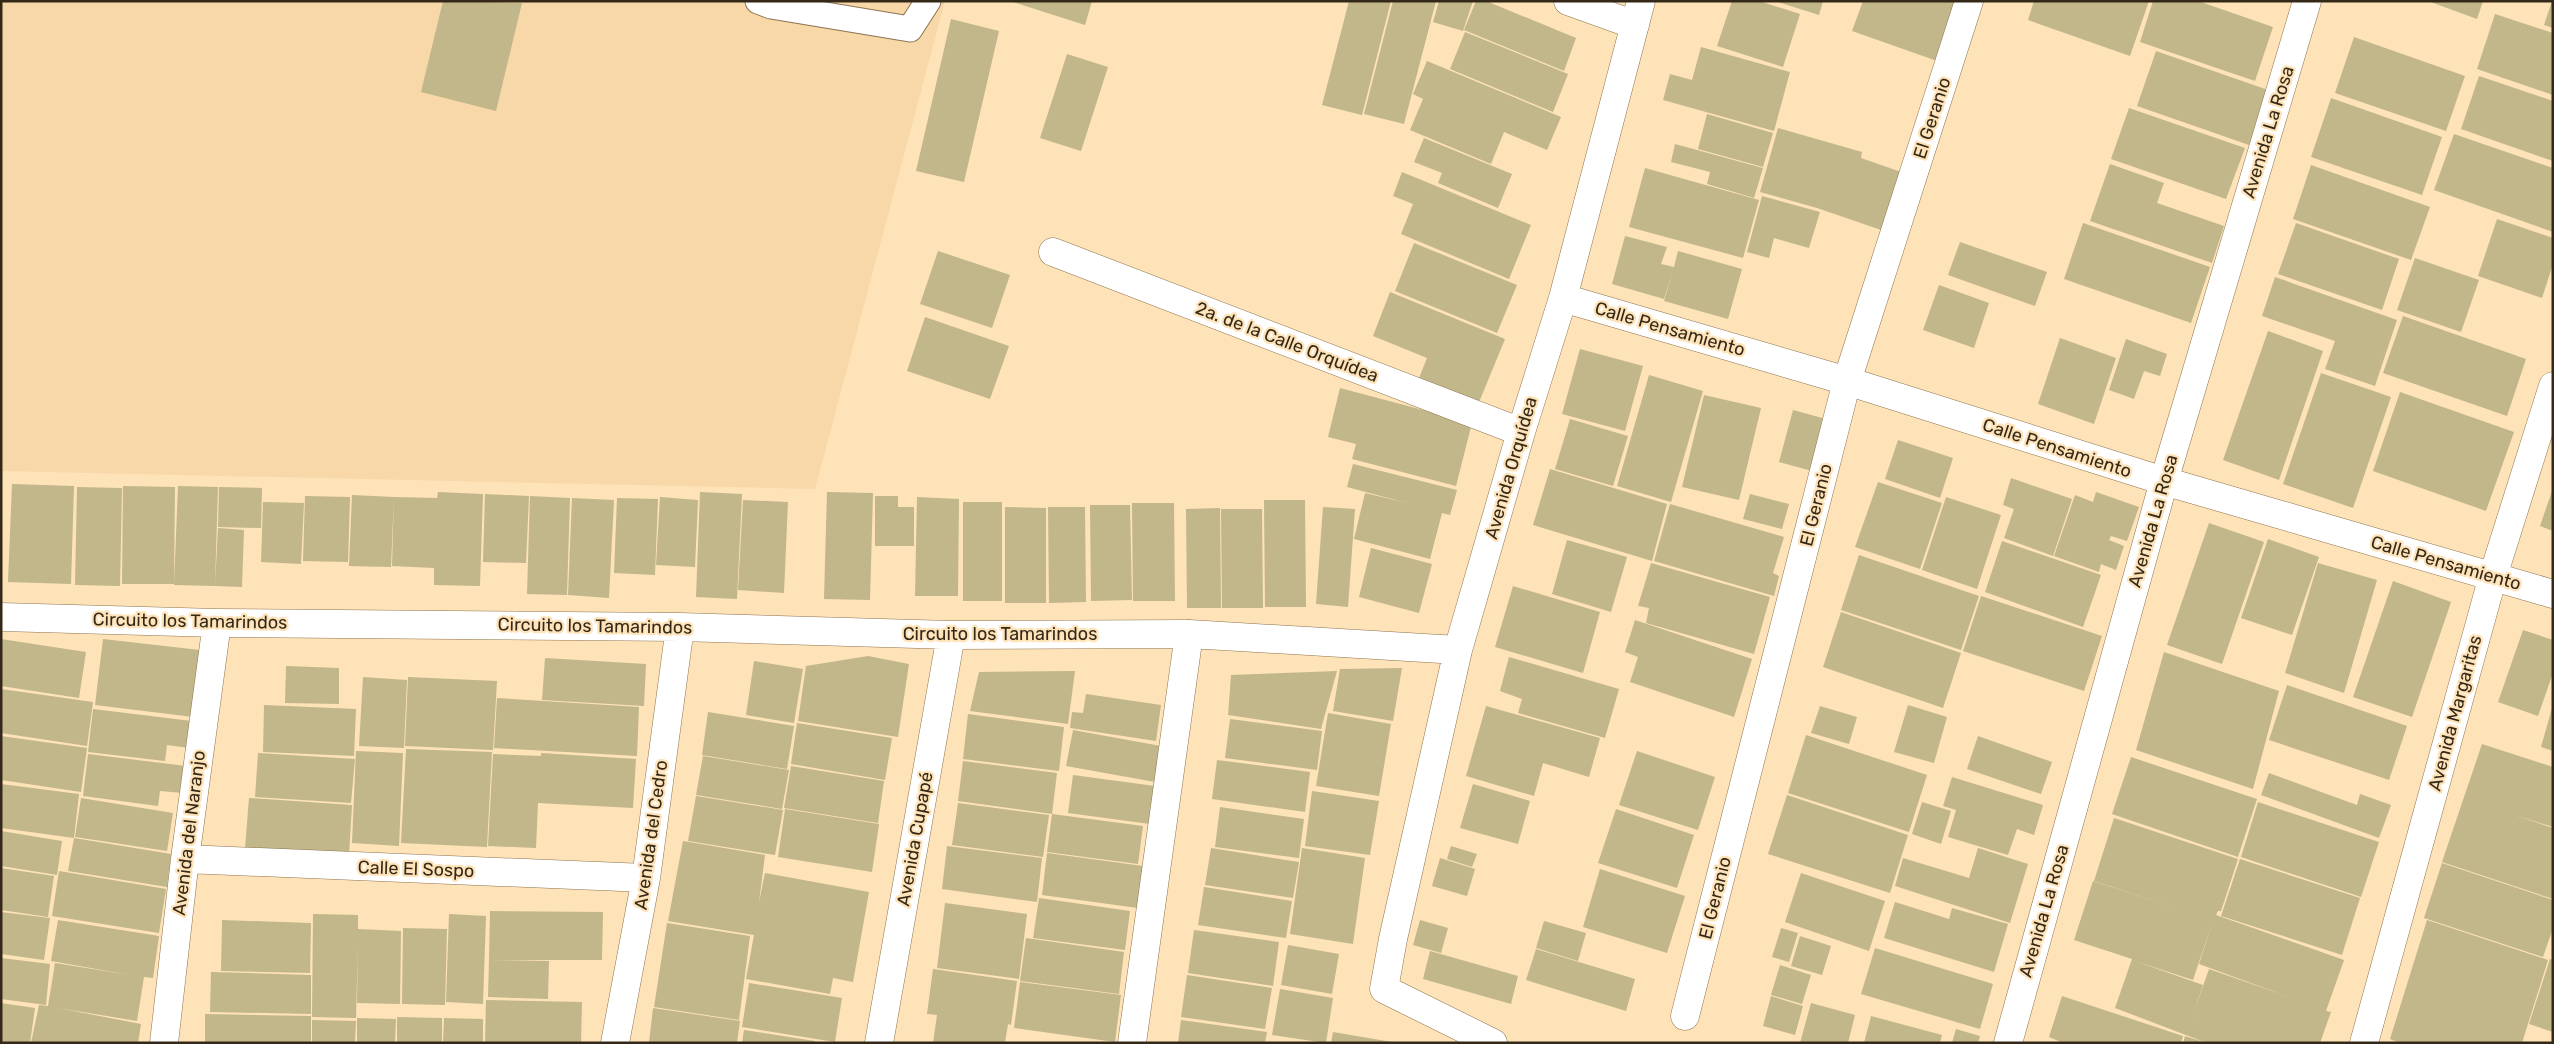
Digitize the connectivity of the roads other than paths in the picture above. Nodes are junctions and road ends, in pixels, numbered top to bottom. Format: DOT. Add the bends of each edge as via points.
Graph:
graph roads {
  1 [pos="758,1"];
  2 [pos="928,1"];
  3 [pos="1568,1"];
  4 [pos="1969,1"];
  5 [pos="2307,1"];
  6 [pos="1638,13"];
  7 [pos="1053,252"];
  8 [pos="1563,298"];
  9 [pos="1848,381"];
  10 [pos="2553,386"];
  11 [pos="1521,432"];
  12 [pos="2164,481"];
  13 [pos="2493,576"];
  14 [pos="2553,594"];
  15 [pos="1,617"];
  16 [pos="217,623"];
  17 [pos="680,626"];
  18 [pos="1189,634"];
  19 [pos="950,636"];
  20 [pos="1458,650"];
  21 [pos="185,859"];
  22 [pos="646,878"];
  23 [pos="1685,1016"];
  24 [pos="164,1043"];
  25 [pos="615,1043"];
  26 [pos="879,1043"];
  27 [pos="1132,1043"];
  28 [pos="1493,1043"];
  29 [pos="2008,1043"];
  30 [pos="2364,1043"];
  1 -- 2 [label="lane" via="771,6 910,29"];
  3 -- 6 [label="street"];
  4 -- 9 [label="street, El Geranio"];
  5 -- 12 [label="street, Avenida La Rosa"];
  6 -- 8 [label="street, Avenida Orquídea"];
  7 -- 11 [label="street, 2a. de la Calle Orquídea"];
  8 -- 9 [label="street, Calle Pensamiento"];
  8 -- 11 [label="street, Avenida Orquídea"];
  9 -- 12 [label="street, Calle Pensamiento"];
  9 -- 23 [label="street, El Geranio"];
  10 -- 13 [label="street, Avenida Margaritas"];
  11 -- 20 [label="street, Avenida Orquídea"];
  12 -- 13 [label="street, Calle Pensamiento"];
  12 -- 29 [label="street, Avenida La Rosa"];
  13 -- 14 [label="street, Calle Pensamiento"];
  13 -- 30 [label="street, Avenida Margaritas"];
  15 -- 16 [label="street, Circuito los Tamarindos"];
  16 -- 17 [label="street, Circuito los Tamarindos"];
  16 -- 21 [label="street, Avenida del Naranjo"];
  17 -- 19 [label="street, Circuito los Tamarindos"];
  17 -- 22 [label="street, Avenida del Cedro"];
  18 -- 19 [label="street, Circuito los Tamarindos"];
  18 -- 20 [label="street, Circuito los Tamarindos"];
  18 -- 27 [label="street"];
  19 -- 26 [label="street, Avenida Cupapé"];
  20 -- 28 [label="street, Avenida Orquídea" via="1384,989"];
  21 -- 22 [label="street, Calle El Sospo"];
  21 -- 24 [label="street, Avenida del Naranjo"];
  22 -- 25 [label="street, Avenida del Cedro"];
}
